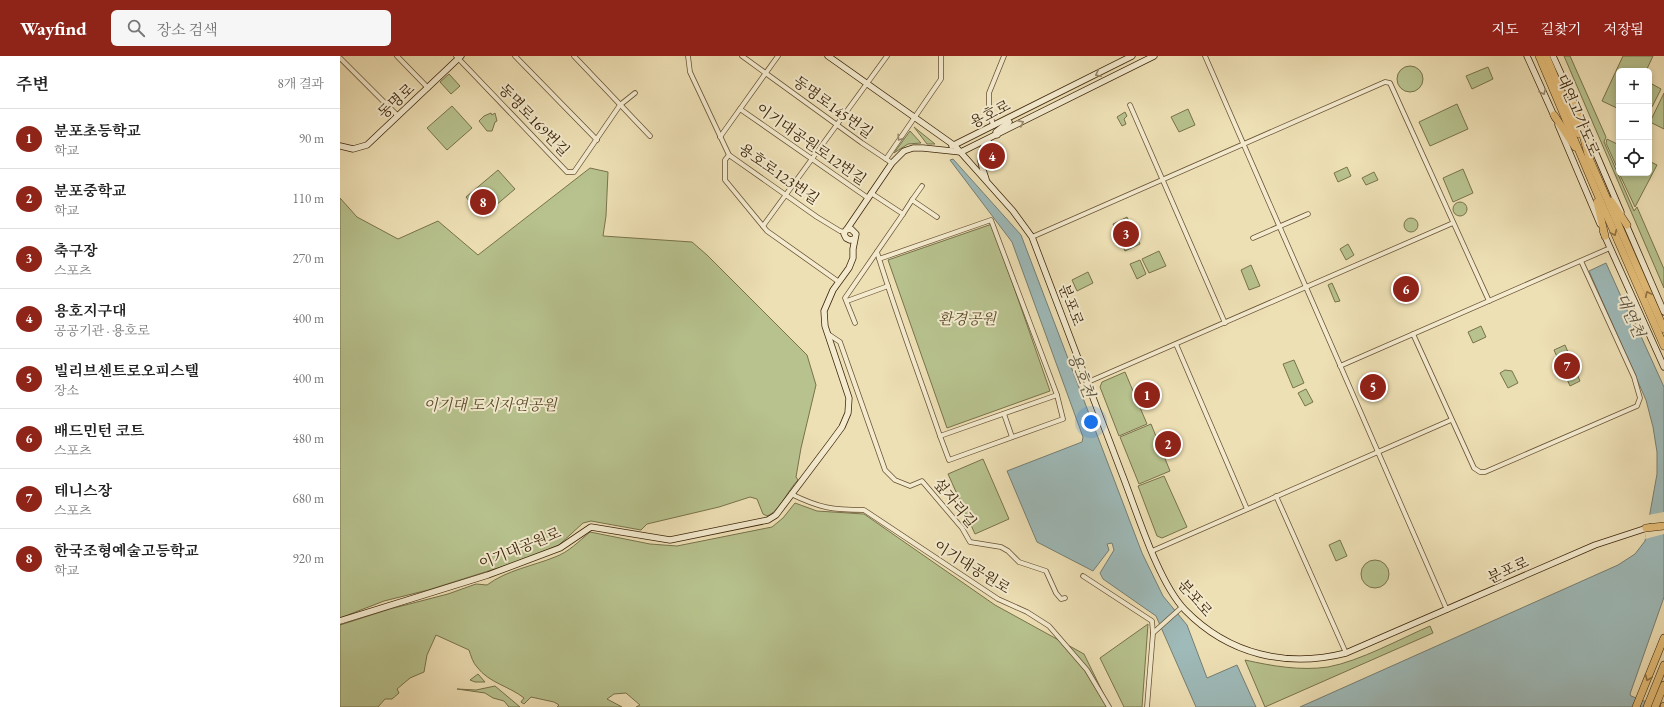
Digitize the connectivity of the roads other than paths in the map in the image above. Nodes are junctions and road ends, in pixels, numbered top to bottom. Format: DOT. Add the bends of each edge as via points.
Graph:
graph roads {
  1 [pos="397,56"];
  2 [pos="515,56"];
  3 [pos="574,56"];
  4 [pos="688,56"];
  5 [pos="742,56"];
  6 [pos="778,56"];
  7 [pos="828,56"];
  8 [pos="887,56"];
  9 [pos="941,56"];
  10 [pos="1004,56"];
  11 [pos="1132,56"];
  12 [pos="1154,56"];
  13 [pos="1205,56"];
  14 [pos="1527,56"];
  15 [pos="1539,56"];
  16 [pos="1546,56"];
  17 [pos="1553,56"];
  18 [pos="459,57"];
  19 [pos="340,58"];
  20 [pos="766,73"];
  21 [pos="867,84"];
  22 [pos="428,88"];
  23 [pos="635,93"];
  24 [pos="620,105"];
  25 [pos="1130,105"];
  26 [pos="1568,108"];
  27 [pos="740,109"];
  28 [pos="1554,115"];
  29 [pos="398,116"];
  30 [pos="1012,116"];
  31 [pos="913,117"];
  32 [pos="838,124"];
  33 [pos="993,126"];
  34 [pos="997,135"];
  35 [pos="650,136"];
  36 [pos="720,137"];
  37 [pos="990,139"];
  38 [pos="597,140"];
  39 [pos="1244,144"];
  40 [pos="340,146"];
  41 [pos="955,146"];
  42 [pos="937,149"];
  43 [pos="961,152"];
  44 [pos="729,154"];
  45 [pos="812,159"];
  46 [pos="886,159"];
  47 [pos="1586,159"];
  48 [pos="892,163"];
  49 [pos="1164,180"];
  50 [pos="986,181"];
  51 [pos="1596,184"];
  52 [pos="922,186"];
  53 [pos="787,194"];
  54 [pos="870,196"];
  55 [pos="912,200"];
  56 [pos="858,213"];
  57 [pos="903,214"];
  58 [pos="1308,214"];
  59 [pos="937,217"];
  60 [pos="1453,223"];
  61 [pos="1627,225"];
  62 [pos="764,226"];
  63 [pos="1280,227"];
  64 [pos="855,230"];
  65 [pos="846,231"];
  66 [pos="1604,236"];
  67 [pos="1032,237"];
  68 [pos="1253,238"];
  69 [pos="854,239"];
  70 [pos="848,240"];
  71 [pos="1610,248"];
  72 [pos="853,249"];
  73 [pos="877,252"];
  74 [pos="879,259"];
  75 [pos="1581,261"];
  76 [pos="839,282"];
  77 [pos="888,286"];
  78 [pos="1306,288"];
  79 [pos="847,301"];
  80 [pos="1488,301"];
  81 [pos="1664,312"];
  82 [pos="855,322"];
  83 [pos="1225,323"];
  84 [pos="1664,329"];
  85 [pos="828,334"];
  86 [pos="1413,334"];
  87 [pos="1176,344"];
  88 [pos="1664,346"];
  89 [pos="1340,366"];
  90 [pos="1664,367"];
  91 [pos="1088,382"];
  92 [pos="1057,395"];
  93 [pos="1004,414"];
  94 [pos="1451,420"];
  95 [pos="940,436"];
  96 [pos="1012,437"];
  97 [pos="1378,452"];
  98 [pos="791,494"];
  99 [pos="1276,496"];
  100 [pos="1247,509"];
  101 [pos="1664,525"];
  102 [pos="1646,528"];
  103 [pos="1152,551"];
  104 [pos="1084,576"];
  105 [pos="1065,598"];
  106 [pos="1180,609"];
  107 [pos="1447,610"];
  108 [pos="340,621"];
  109 [pos="1153,633"];
  110 [pos="1664,638"];
  111 [pos="1346,653"];
  112 [pos="1664,665"];
  113 [pos="1664,685"];
  114 [pos="1110,707"];
  115 [pos="1147,707"];
  116 [pos="1636,707"];
  117 [pos="1647,707"];
  118 [pos="1655,707"];
  1 -- 22 [label="street"];
  2 -- 38 [label="street"];
  3 -- 24 [label="street"];
  4 -- 36 [label="street, 용호로123번길" via="690,72"];
  5 -- 20 [label="street, 동명로145번길"];
  6 -- 20 [label="street"];
  7 -- 21 [label="main road"];
  8 -- 21 [label="street"];
  9 -- 31 [label="street" via="941,78"];
  10 -- 33 [label="street" via="989,93"];
  11 -- 30 [label="main road, 용호로, one-way"];
  34 -- 12 [label="main road, 용호로, one-way"];
  13 -- 39 [label="street"];
  14 -- 28 [label="main road, one-way"];
  15 -- 26 [label="highway, 대연고가도로"];
  16 -- 26 [label="highway, 대연고가도로"];
  17 -- 26 [label="main road"];
  18 -- 22 [label="main road, 동명로"];
  18 -- 38 [label="street, 동명로169번길" via="567,172 574,172"];
  19 -- 29 [label="street"];
  20 -- 27 [label="street"];
  20 -- 32 [label="street, 동명로145번길"];
  21 -- 31 [label="main road"];
  21 -- 32 [label="street"];
  22 -- 29 [label="main road, 동명로"];
  23 -- 24 [label="street, 동명로169번길"];
  24 -- 35 [label="street"];
  24 -- 38 [label="street, 동명로169번길"];
  25 -- 49 [label="street"];
  26 -- 47 [label="highway"];
  26 -- 47 [label="highway, 대연고가도로"];
  26 -- 61 [label="main road"];
  27 -- 36 [label="street"];
  27 -- 45 [label="street, 이기대공원로12번길"];
  28 -- 47 [label="highway"];
  28 -- 66 [label="main road"];
  29 -- 40 [label="main road, 동명로" via="367,145 353,149"];
  30 -- 33 [label="main road, 용호로"];
  30 -- 34 [label="main road" via="1009,122 996,132"];
  31 -- 41 [label="main road"];
  31 -- 46 [label="street, one-way"];
  32 -- 45 [label="street"];
  32 -- 46 [label="street, 동명로145번길"];
  33 -- 41 [label="main road, 용호로"];
  34 -- 37 [label="main road, 용호로"];
  36 -- 44 [label="street, 용호로123번길"];
  37 -- 43 [label="main road, 용호로"];
  37 -- 50 [label="main road" via="981,150 980,159"];
  39 -- 49 [label="street"];
  39 -- 60 [label="street" via="1385,82 1390,83"];
  39 -- 63 [label="street"];
  41 -- 42 [label="main road, 이기대공원로"];
  41 -- 43 [label="main road, 분포로"];
  42 -- 43 [label="main road, 이기대공원로"];
  42 -- 48 [label="main road, 이기대공원로" via="913,148 904,151"];
  43 -- 50 [label="main road, 분포로"];
  44 -- 53 [label="street, 용호로123번길"];
  44 -- 62 [label="street" via="724,160 725,180"];
  45 -- 53 [label="street"];
  45 -- 54 [label="street, 이기대공원로12번길"];
  46 -- 48 [label="street, 동명로145번길"];
  47 -- 51 [label="highway"];
  48 -- 54 [label="main road, 이기대공원로"];
  49 -- 67 [label="street"];
  49 -- 83 [label="street"];
  50 -- 67 [label="main road, 분포로"];
  51 -- 61 [label="highway"];
  51 -- 66 [label="highway"];
  84 -- 51 [label="highway, one-way"];
  51 -- 88 [label="highway, one-way"];
  52 -- 55 [label="street"];
  53 -- 62 [label="street"];
  53 -- 65 [label="street, 용호로123번길" via="840,231"];
  54 -- 56 [label="main road, 이기대공원로"];
  54 -- 57 [label="street, 이기대공원로12번길"];
  55 -- 57 [label="street"];
  55 -- 59 [label="street"];
  56 -- 64 [label="main road, 이기대공원로"];
  56 -- 65 [label="main road, 이기대공원로"];
  57 -- 73 [label="street"];
  58 -- 63 [label="street"];
  60 -- 78 [label="street"];
  60 -- 80 [label="street"];
  61 -- 81 [label="main road"];
  62 -- 76 [label="street"];
  63 -- 68 [label="street"];
  63 -- 78 [label="street"];
  64 -- 65 [label="main road"];
  64 -- 69 [label="main road, 이기대공원로"];
  65 -- 70 [label="main road" via="845,237"];
  66 -- 71 [label="main road"];
  67 -- 91 [label="main road, 분포로"];
  69 -- 70 [label="main road"];
  69 -- 72 [label="main road, 이기대공원로"];
  70 -- 72 [label="main road"];
  71 -- 75 [label="street"];
  71 -- 90 [label="main road"];
  72 -- 76 [label="main road, 이기대공원로" via="849,268"];
  73 -- 74 [label="street"];
  73 -- 79 [label="street" via="845,298"];
  74 -- 77 [label="street"];
  74 -- 92 [label="street" via="992,220"];
  75 -- 80 [label="street"];
  75 -- 94 [label="street" via="1635,381 1640,398 1637,406 1485,472 1474,468"];
  76 -- 85 [label="main road, 이기대공원로" via="827,301 824,312"];
  77 -- 79 [label="street"];
  77 -- 95 [label="street"];
  78 -- 83 [label="street"];
  78 -- 89 [label="street"];
  79 -- 82 [label="street"];
  80 -- 86 [label="street"];
  83 -- 87 [label="street"];
  85 -- 98 [label="main road, 이기대공원로" via="849,398 848,413 838,432"];
  85 -- 105 [label="street, 섶자리길" via="840,342 885,470 895,480 910,486 922,481 962,528 970,542 1001,548 1019,562 1046,571 1056,592 1062,599"];
  86 -- 89 [label="street"];
  86 -- 94 [label="street"];
  87 -- 91 [label="street"];
  87 -- 100 [label="street"];
  89 -- 97 [label="street"];
  91 -- 103 [label="main road, 분포로"];
  92 -- 93 [label="street"];
  92 -- 96 [label="street" via="1063,419"];
  93 -- 95 [label="street"];
  93 -- 96 [label="street"];
  94 -- 97 [label="street"];
  95 -- 96 [label="street" via="949,460"];
  97 -- 99 [label="street"];
  97 -- 107 [label="street"];
  98 -- 108 [label="main road, 이기대공원로" via="776,515 768,520 670,540 590,527 560,548 481,577"];
  98 -- 114 [label="street, 이기대공원로" via="814,506 864,510 998,599 1040,618 1087,670"];
  99 -- 100 [label="street"];
  99 -- 111 [label="street"];
  100 -- 103 [label="street"];
  101 -- 102 [label="highway"];
  102 -- 107 [label="main road, 분포로" via="1595,545"];
  103 -- 106 [label="main road, 분포로"];
  104 -- 109 [label="street" via="1152,622"];
  106 -- 109 [label="street"];
  106 -- 111 [label="main road, 분포로" via="1226,642 1254,654 1307,660"];
  107 -- 111 [label="main road, 분포로"];
  109 -- 115 [label="street"];
  110 -- 116 [label="highway, one-way"];
  112 -- 117 [label="highway"];
  113 -- 118 [label="highway"];
}
